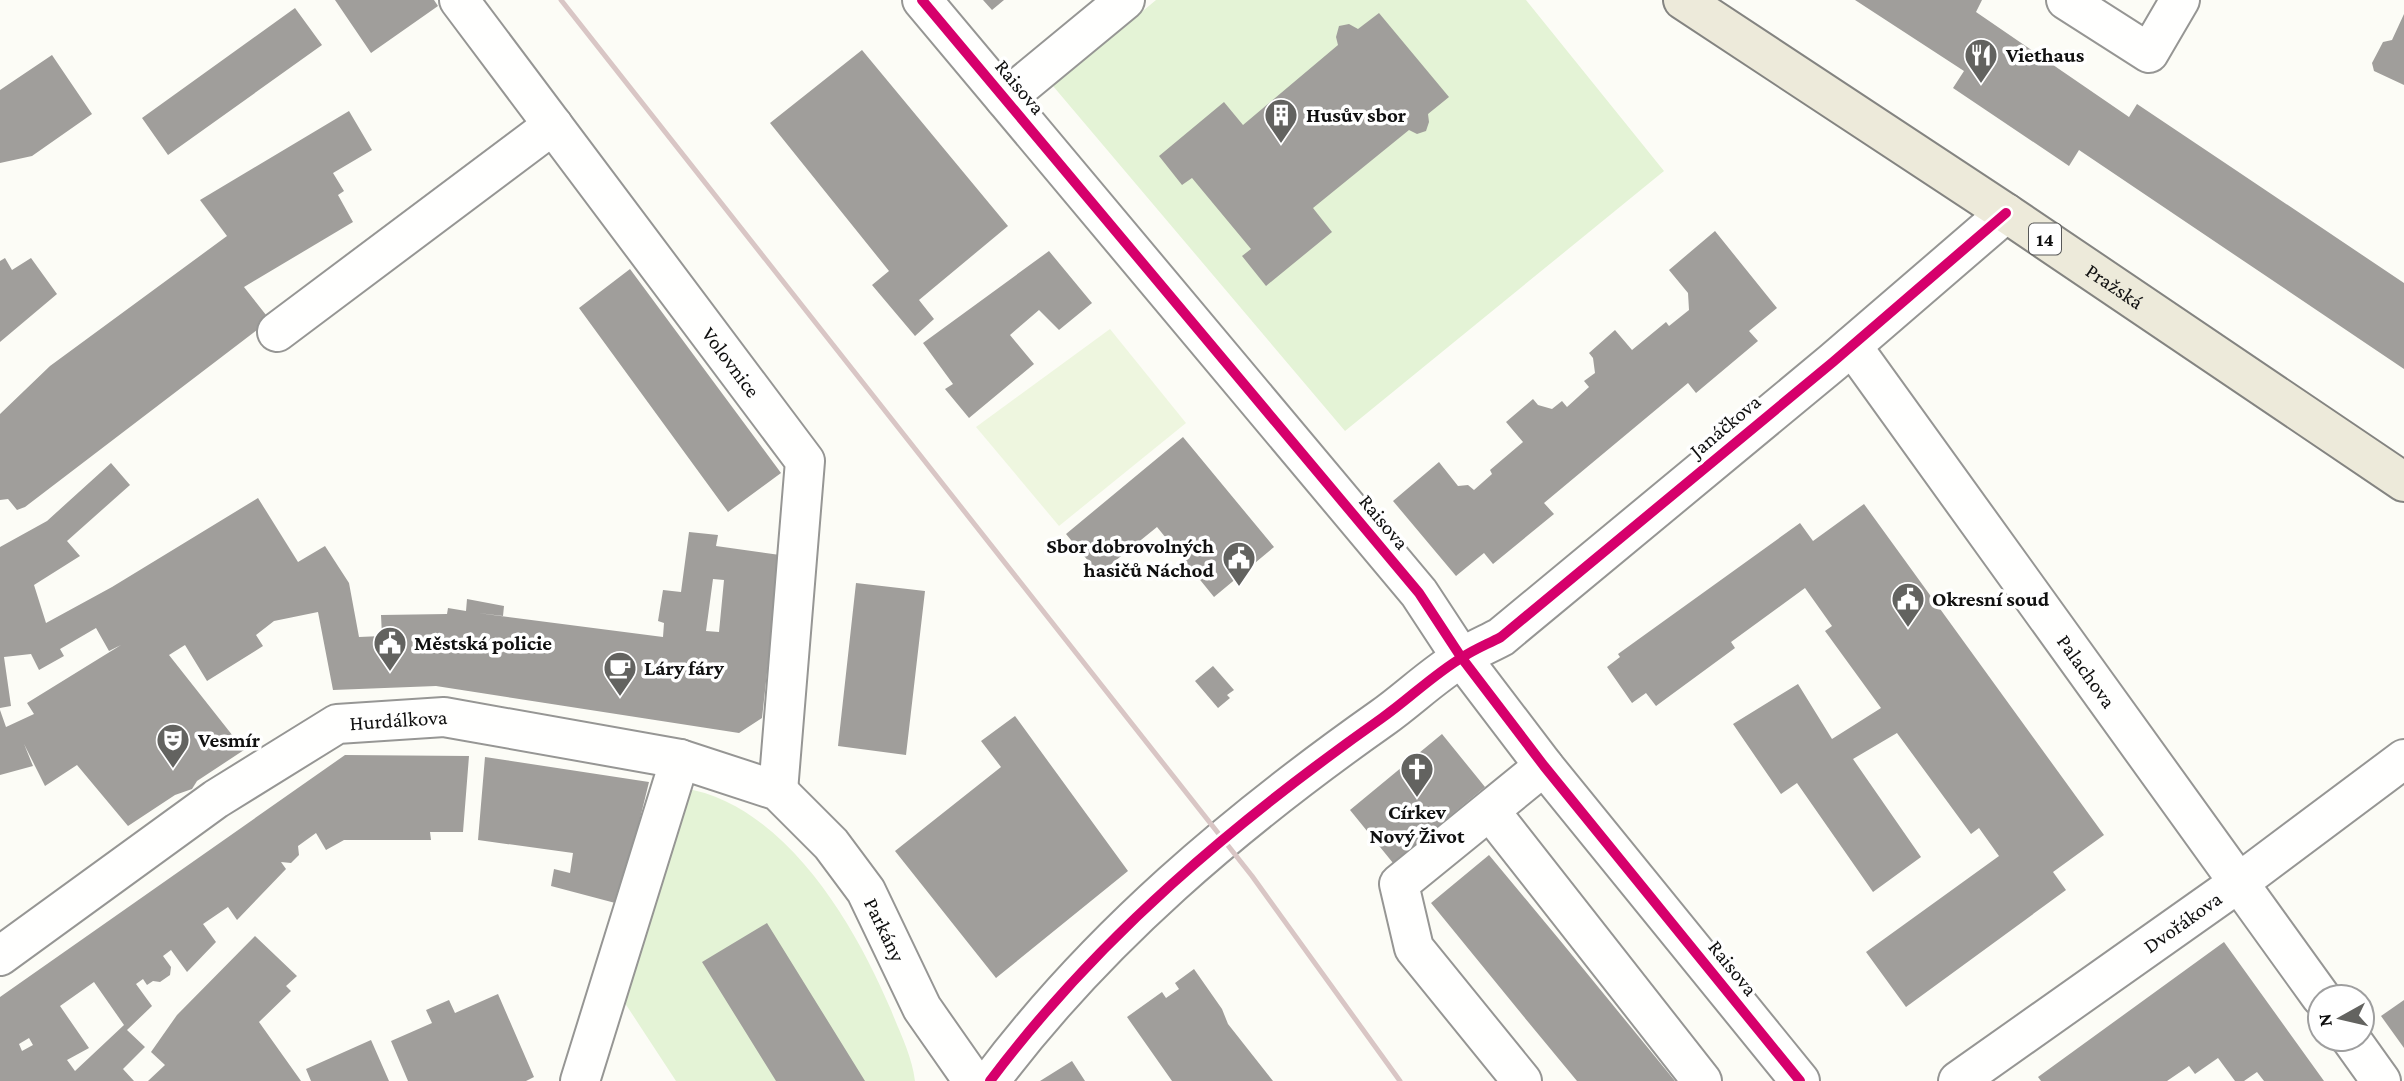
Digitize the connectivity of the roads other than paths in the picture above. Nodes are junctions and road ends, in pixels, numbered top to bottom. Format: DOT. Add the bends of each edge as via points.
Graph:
graph roads {
  1 [pos="459,0"];
  2 [pos="922,0"];
  3 [pos="1125,0"];
  4 [pos="1683,0"];
  5 [pos="2066,0"];
  6 [pos="2180,0"];
  7 [pos="1005,99"];
  8 [pos="553,125"];
  9 [pos="2006,213"];
  10 [pos="277,332"];
  11 [pos="1852,346"];
  12 [pos="2404,482"];
  13 [pos="1461,657"];
  14 [pos="680,759"];
  15 [pos="2404,759"];
  16 [pos="1544,766"];
  17 [pos="778,791"];
  18 [pos="1490,811"];
  19 [pos="2241,881"];
  20 [pos="0,957"];
  21 [pos="2311,983"];
  22 [pos="2361,1053"];
  23 [pos="580,1081"];
  24 [pos="973,1081"];
  25 [pos="990,1081"];
  26 [pos="1522,1081"];
  27 [pos="1702,1081"];
  28 [pos="1800,1081"];
  29 [pos="1958,1081"];
  30 [pos="2381,1081"];
  1 -- 8 [label="street, Volovnice"];
  2 -- 7 [label="street, Raisova"];
  3 -- 7 [label="street"];
  4 -- 9 [label="main road, Pražská / 14"];
  5 -- 6 [label="street" via="2149,53"];
  7 -- 13 [label="street, Raisova" via="1419,593"];
  8 -- 10 [label="street"];
  8 -- 17 [label="street, Volovnice" via="805,461"];
  9 -- 11 [label="street, Janáčkova"];
  9 -- 12 [label="main road, Pražská / 14"];
  11 -- 13 [label="street, Janáčkova" via="1501,638"];
  11 -- 19 [label="street, Palachova" via="2065,646"];
  13 -- 16 [label="street, Raisova"];
  13 -- 25 [label="street, Janáčkova" via="1304,774 1180,876 1068,984"];
  14 -- 17 [label="street, Hurdálkova"];
  14 -- 20 [label="street, Hurdálkova" via="444,717 337,724 216,799"];
  14 -- 23 [label="street"];
  15 -- 19 [label="street, Dvořákova"];
  16 -- 18 [label="street"];
  16 -- 28 [label="street, Raisova"];
  17 -- 24 [label="street, Parkány" via="831,844 866,891 922,1008"];
  18 -- 26 [label="street" via="1399,884 1414,948"];
  18 -- 27 [label="street"];
  19 -- 21 [label="street, Palachova"];
  19 -- 29 [label="street, Dvořákova"];
  22 -- 30 [label="street"];
}
